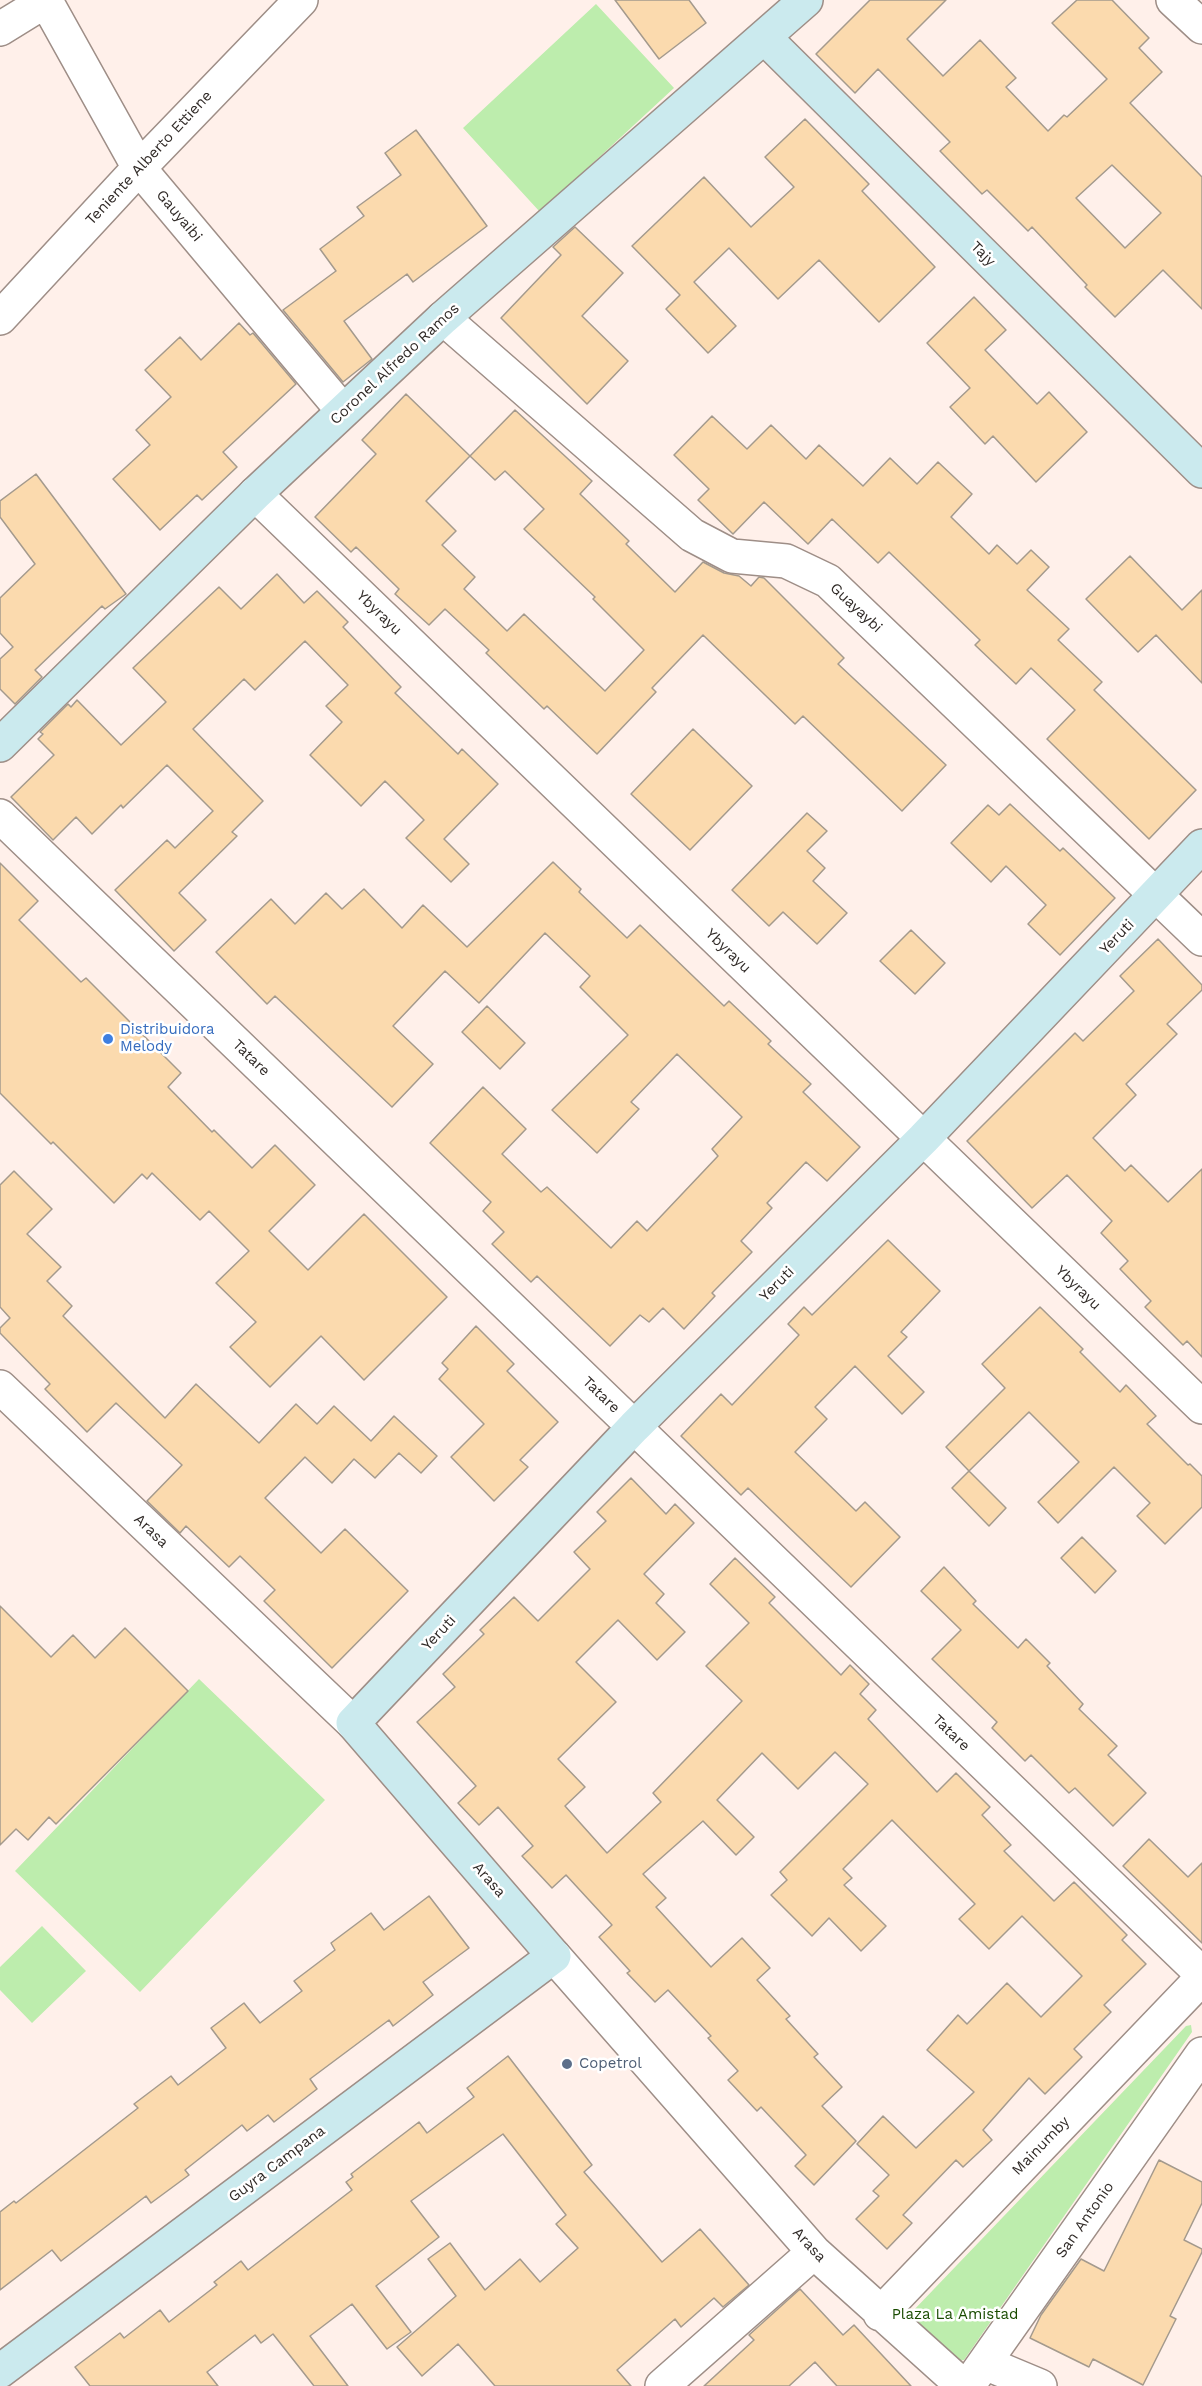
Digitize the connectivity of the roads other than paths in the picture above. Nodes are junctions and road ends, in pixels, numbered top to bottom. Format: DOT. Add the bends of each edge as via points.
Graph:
graph roads {
  1 [pos="46,0"];
  2 [pos="301,0"];
  3 [pos="806,0"];
  4 [pos="1173,0"];
  5 [pos="1202,27"];
  6 [pos="0,29"];
  7 [pos="764,37"];
  8 [pos="139,168"];
  9 [pos="0,318"];
  10 [pos="443,318"];
  11 [pos="343,411"];
  12 [pos="1202,471"];
  13 [pos="255,494"];
  14 [pos="4,732"];
  15 [pos="0,816"];
  16 [pos="1202,846"];
  17 [pos="1157,895"];
  18 [pos="1202,939"];
  19 [pos="922,1139"];
  20 [pos="0,1386"];
  21 [pos="1202,1407"];
  22 [pos="634,1427"];
  23 [pos="353,1723"];
  24 [pos="554,1956"];
  25 [pos="1202,1976"];
  26 [pos="1202,2054"];
  27 [pos="814,2252"];
  28 [pos="880,2314"];
  29 [pos="0,2371"];
  30 [pos="972,2378"];
  31 [pos="662,2386"];
  32 [pos="1040,2386"];
  1 -- 6 [label="street"];
  1 -- 8 [label="street, Gauyaibi"];
  2 -- 8 [label="street, Teniente Alberto Ettiene"];
  3 -- 7 [label="street, Coronel Alfredo Ramos"];
  4 -- 5 [label="street"];
  7 -- 10 [label="street, Coronel Alfredo Ramos"];
  7 -- 12 [label="street, Tajy"];
  8 -- 9 [label="street, Teniente Alberto Ettiene"];
  8 -- 11 [label="street, Gauyaibi"];
  10 -- 11 [label="street, Coronel Alfredo Ramos"];
  10 -- 17 [label="street, Guayaybi" via="692,535 732,556 786,561 828,581"];
  11 -- 13 [label="street, Coronel Alfredo Ramos"];
  13 -- 14 [label="street, Coronel Alfredo Ramos"];
  13 -- 19 [label="street, Ybyrayu"];
  15 -- 22 [label="street, Tatare"];
  16 -- 17 [label="street, Yeruti"];
  17 -- 18 [label="street, Guayaybi"];
  17 -- 19 [label="street, Yeruti"];
  19 -- 21 [label="street, Ybyrayu"];
  19 -- 22 [label="street, Yeruti"];
  20 -- 23 [label="street, Arasa"];
  22 -- 23 [label="street, Yeruti"];
  22 -- 25 [label="street, Tatare"];
  23 -- 24 [label="street, Arasa"];
  24 -- 27 [label="street, Arasa"];
  24 -- 29 [label="street, Guyra Campana"];
  25 -- 28 [label="street, Mainumby"];
  26 -- 30 [label="street, San Antonio"];
  27 -- 28 [label="street, Arasa"];
  27 -- 31 [label="street"];
  28 -- 30 [label="street, Arasa"];
  30 -- 32 [label="street, Arasa"];
}
